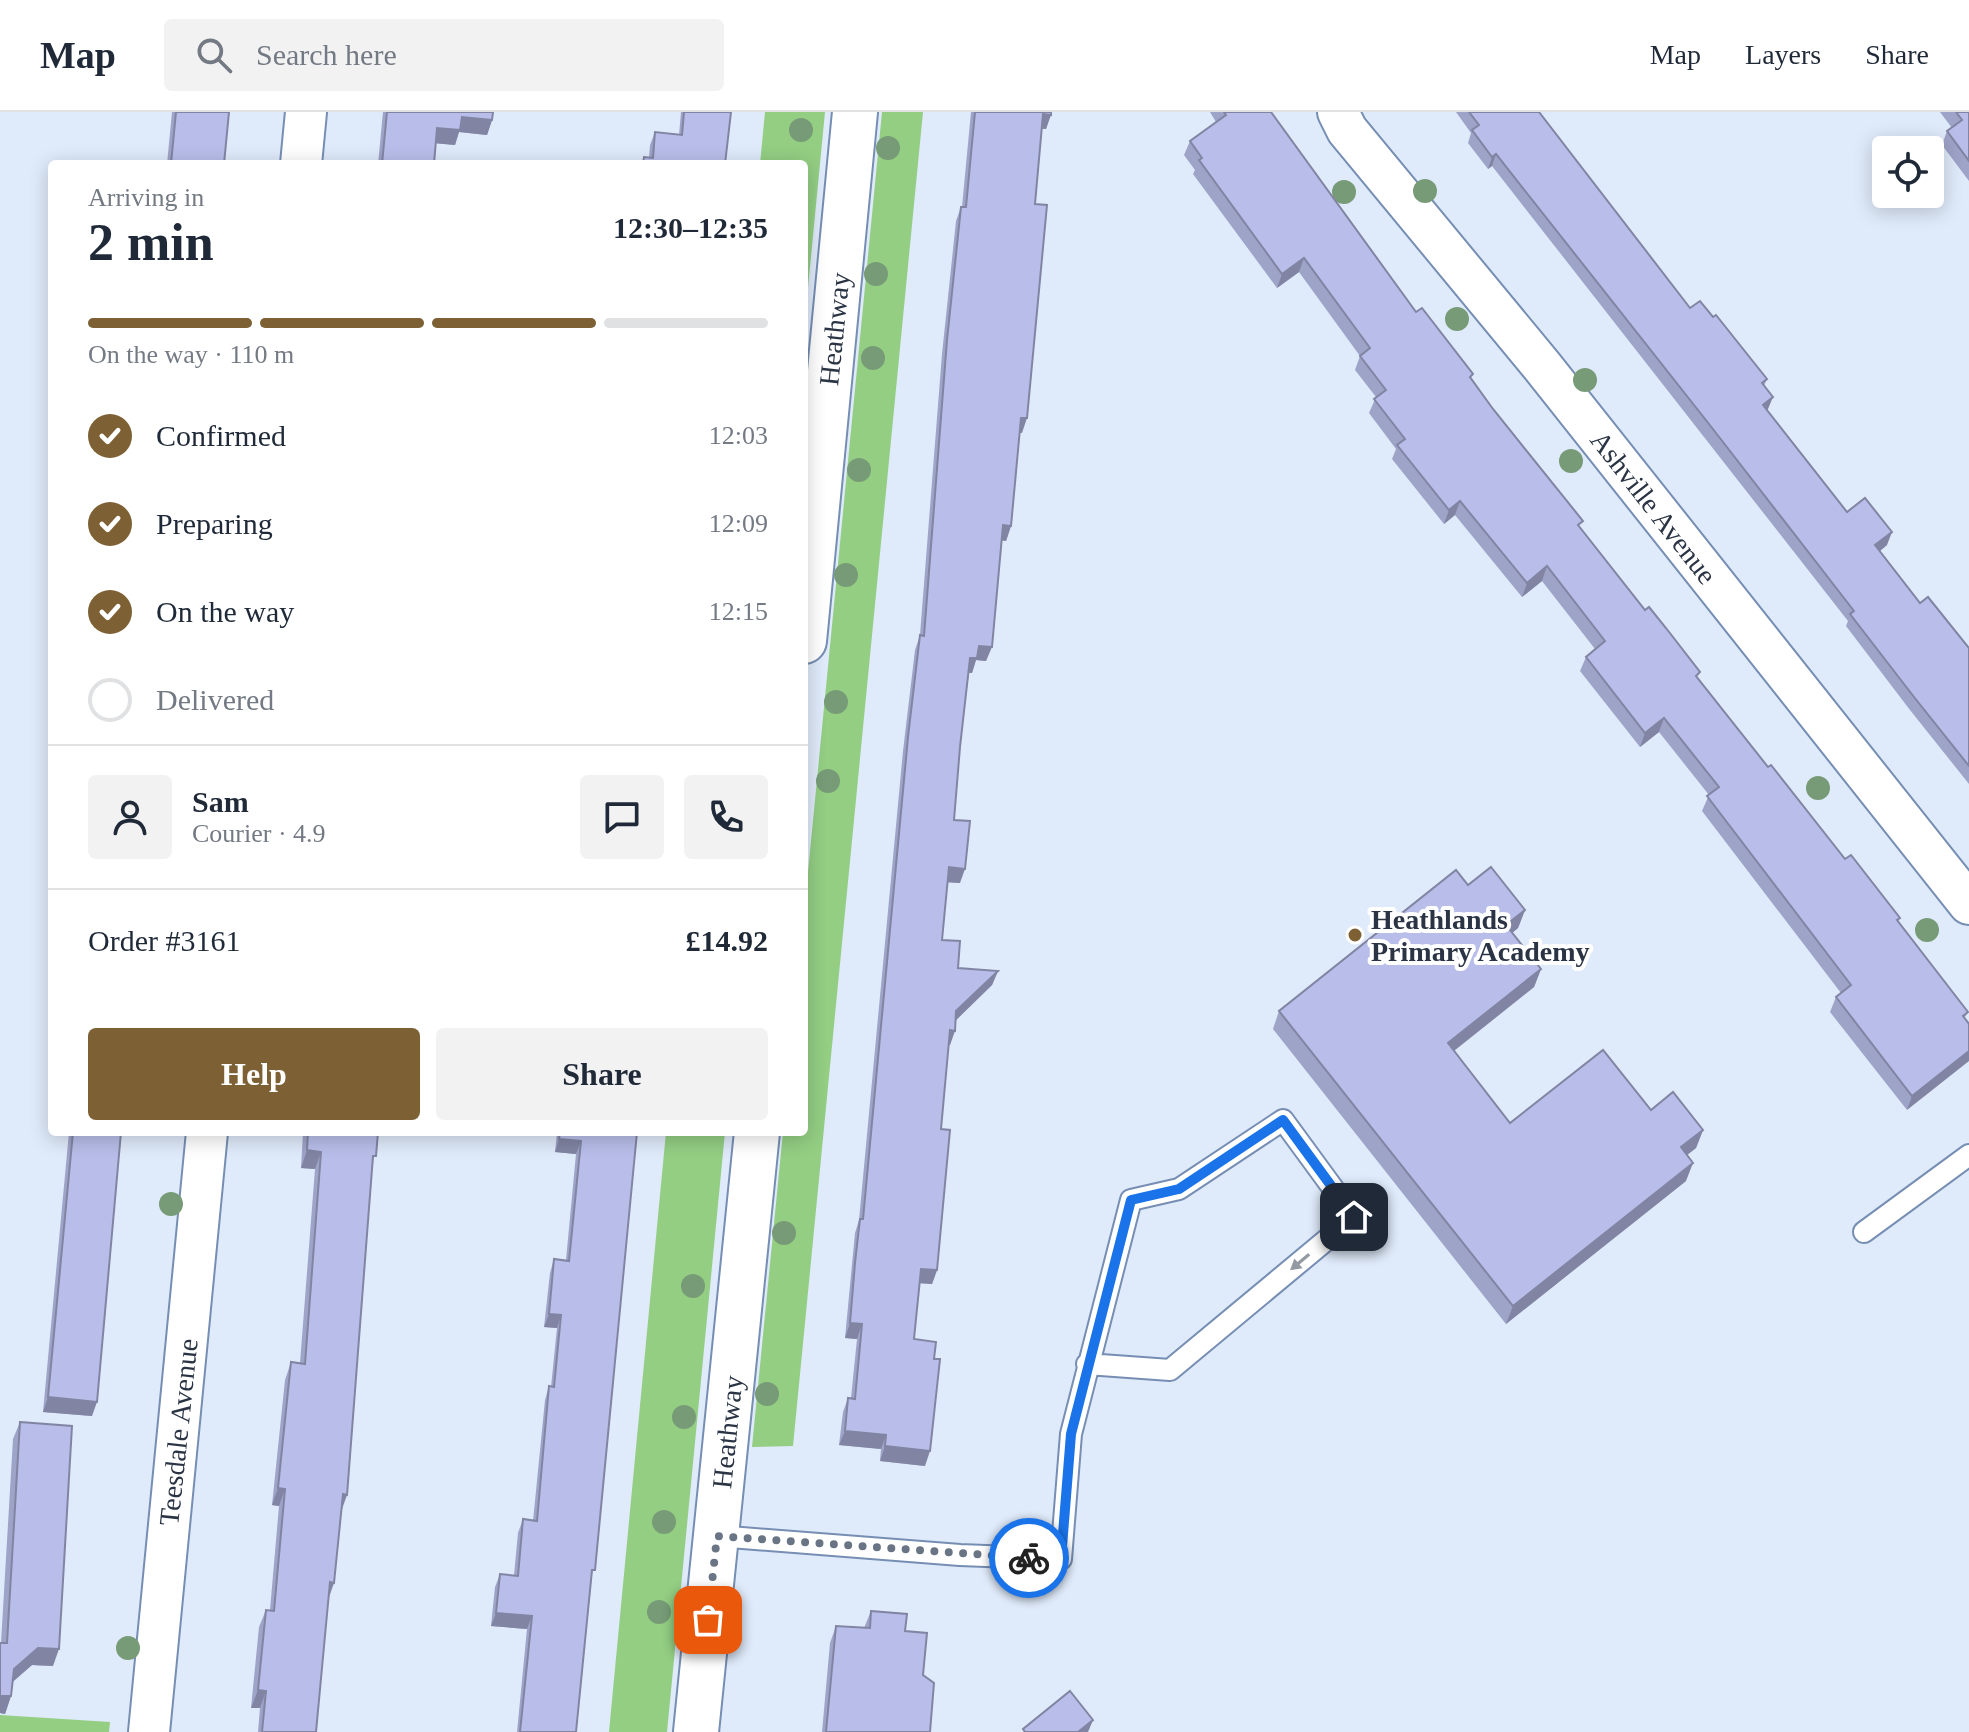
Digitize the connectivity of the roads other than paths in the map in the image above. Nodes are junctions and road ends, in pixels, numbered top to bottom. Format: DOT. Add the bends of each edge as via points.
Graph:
graph roads {
  1 [pos="306,112"];
  2 [pos="855,112"];
  3 [pos="1338,112"];
  4 [pos="301,160"];
  5 [pos="808,600"];
  6 [pos="1969,904"];
  7 [pos="207,1136"];
  8 [pos="757,1136"];
  9 [pos="1969,1155"];
  10 [pos="1864,1232"];
  11 [pos="1087,1364"];
  12 [pos="717,1536"];
  13 [pos="149,1732"];
  14 [pos="696,1732"];
  1 -- 4 [label="street"];
  2 -- 5 [label="street, Heathway"];
  3 -- 6 [label="street, Ashville Avenue" via="1347,130 1542,366"];
  7 -- 13 [label="street, Teesdale Avenue"];
  8 -- 12 [label="street, Heathway"];
  9 -- 10 [label="lane"];
  11 -- 11 [label="lane, one-way" via="1131,1200 1179,1189 1283,1120 1354,1217 1170,1370"];
  11 -- 12 [label="lane" via="1071,1434 1061,1559"];
  12 -- 14 [label="street, Heathway"];
}
